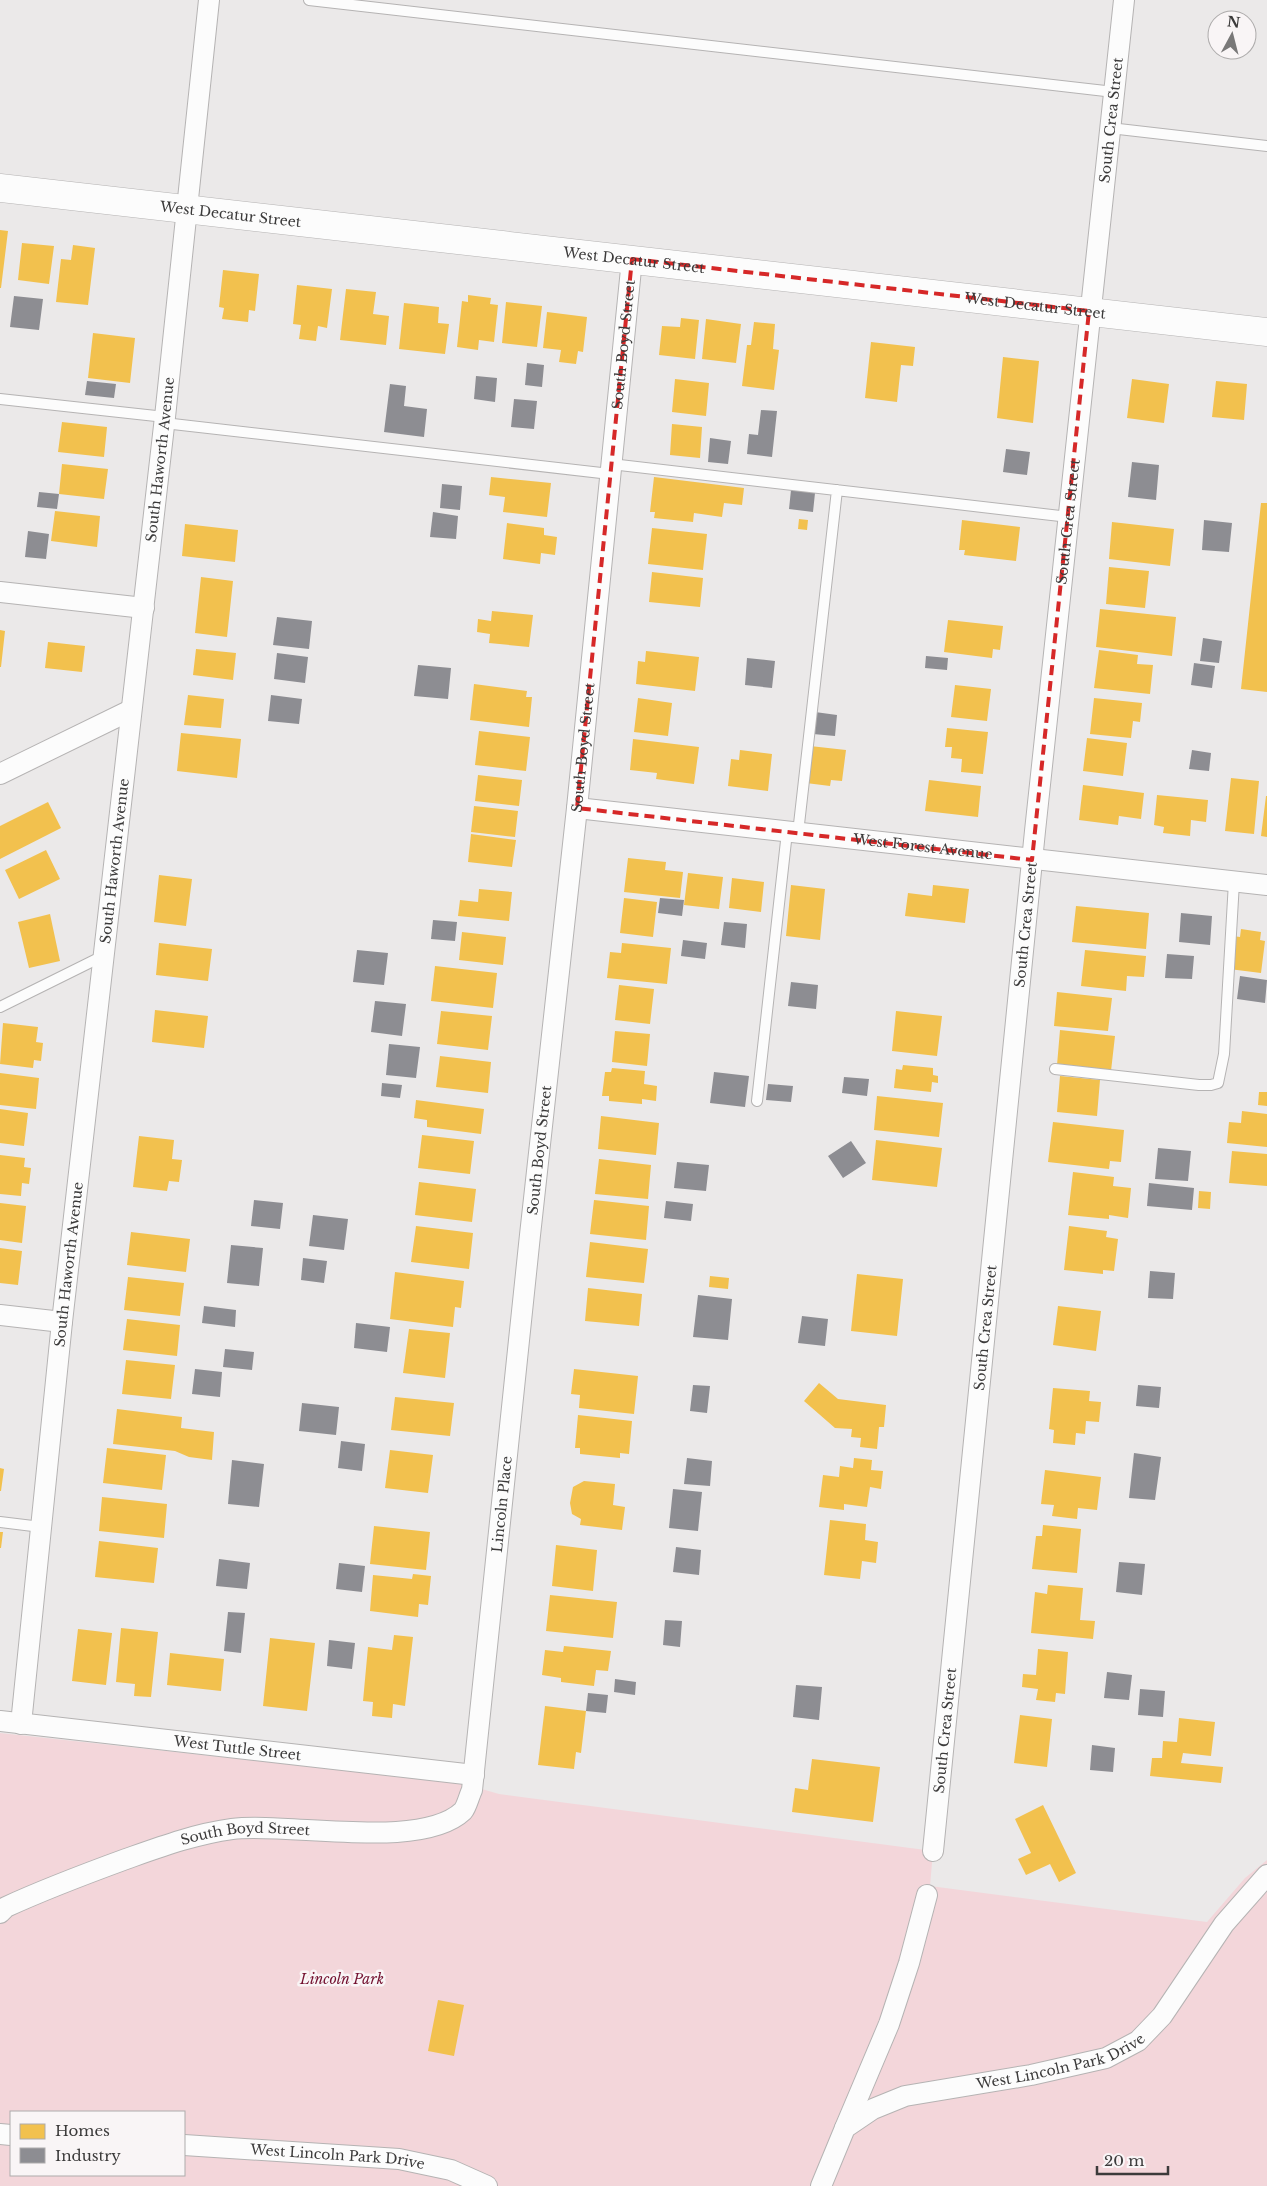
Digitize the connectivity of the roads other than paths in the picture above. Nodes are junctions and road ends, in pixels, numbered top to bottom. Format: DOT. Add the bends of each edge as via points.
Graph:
graph roads {
  1 [pos="210,0"];
  2 [pos="309,0"];
  3 [pos="1124,0"];
  4 [pos="1114,92"];
  5 [pos="1110,128"];
  6 [pos="1267,146"];
  7 [pos="0,188"];
  8 [pos="187,208"];
  9 [pos="632,259"];
  10 [pos="1090,311"];
  11 [pos="1267,332"];
  12 [pos="0,399"];
  13 [pos="165,420"];
  14 [pos="610,469"];
  15 [pos="837,490"];
  16 [pos="1069,517"];
  17 [pos="0,592"];
  18 [pos="144,608"];
  19 [pos="131,710"];
  20 [pos="0,774"];
  21 [pos="577,808"];
  22 [pos="792,833"];
  23 [pos="1032,860"];
  24 [pos="1234,882"];
  25 [pos="1267,885"];
  26 [pos="103,956"];
  27 [pos="0,1007"];
  28 [pos="1055,1069"];
  29 [pos="757,1102"];
  30 [pos="530,1235"];
  31 [pos="0,1315"];
  32 [pos="62,1322"];
  33 [pos="0,1522"];
  34 [pos="41,1527"];
  35 [pos="0,1721"];
  36 [pos="21,1724"];
  37 [pos="474,1775"];
  38 [pos="933,1850"];
  39 [pos="1267,1875"];
  40 [pos="927,1895"];
  41 [pos="0,1913"];
  42 [pos="845,2128"];
  43 [pos="185,2145"];
  44 [pos="487,2186"];
  45 [pos="821,2186"];
  1 -- 8 [label="street, South Haworth Avenue"];
  2 -- 4 [label="lane"];
  3 -- 4 [label="street, South Crea Street"];
  4 -- 5 [label="street, South Crea Street"];
  5 -- 6 [label="lane"];
  5 -- 10 [label="street, South Crea Street"];
  7 -- 8 [label="street, West Decatur Street"];
  8 -- 9 [label="street, West Decatur Street"];
  8 -- 13 [label="street, South Haworth Avenue"];
  9 -- 10 [label="street, West Decatur Street"];
  9 -- 14 [label="street, South Boyd Street"];
  10 -- 11 [label="street, West Decatur Street"];
  10 -- 16 [label="street, South Crea Street"];
  12 -- 13 [label="lane"];
  13 -- 14 [label="lane"];
  13 -- 18 [label="street, South Haworth Avenue"];
  14 -- 15 [label="lane"];
  14 -- 21 [label="street, South Boyd Street"];
  15 -- 16 [label="lane"];
  15 -- 22 [label="lane"];
  16 -- 23 [label="street, South Crea Street"];
  17 -- 18 [label="street"];
  18 -- 19 [label="street, South Haworth Avenue"];
  19 -- 20 [label="street"];
  19 -- 26 [label="street, South Haworth Avenue"];
  21 -- 22 [label="street, West Forest Avenue"];
  21 -- 30 [label="street, South Boyd Street"];
  22 -- 23 [label="street, West Forest Avenue"];
  22 -- 29 [label="lane"];
  23 -- 24 [label="street, West Forest Avenue"];
  23 -- 38 [label="street, South Crea Street"];
  24 -- 25 [label="street, West Forest Avenue"];
  24 -- 28 [label="lane" via="1224,1054 1218,1083 1199,1085"];
  26 -- 27 [label="lane"];
  26 -- 32 [label="street, South Haworth Avenue"];
  30 -- 37 [label="street, Lincoln Place"];
  31 -- 32 [label="street"];
  32 -- 34 [label="street, South Haworth Avenue"];
  33 -- 34 [label="lane"];
  34 -- 36 [label="street, South Haworth Avenue"];
  35 -- 36 [label="street, West Tuttle Street"];
  36 -- 37 [label="street, West Tuttle Street"];
  37 -- 41 [label="street, South Boyd Street" via="464,1810 446,1822 410,1831 232,1829 177,1841 59,1883 6,1907"];
  39 -- 42 [label="street, West Lincoln Park Drive" via="1224,1924 1162,2016 1138,2041 1106,2058 1031,2075 905,2096 873,2109"];
  40 -- 42 [label="street" via="889,2024"];
  42 -- 45 [label="street"];
  43 -- 44 [label="street, West Lincoln Park Drive" via="399,2159 451,2170"];
}
